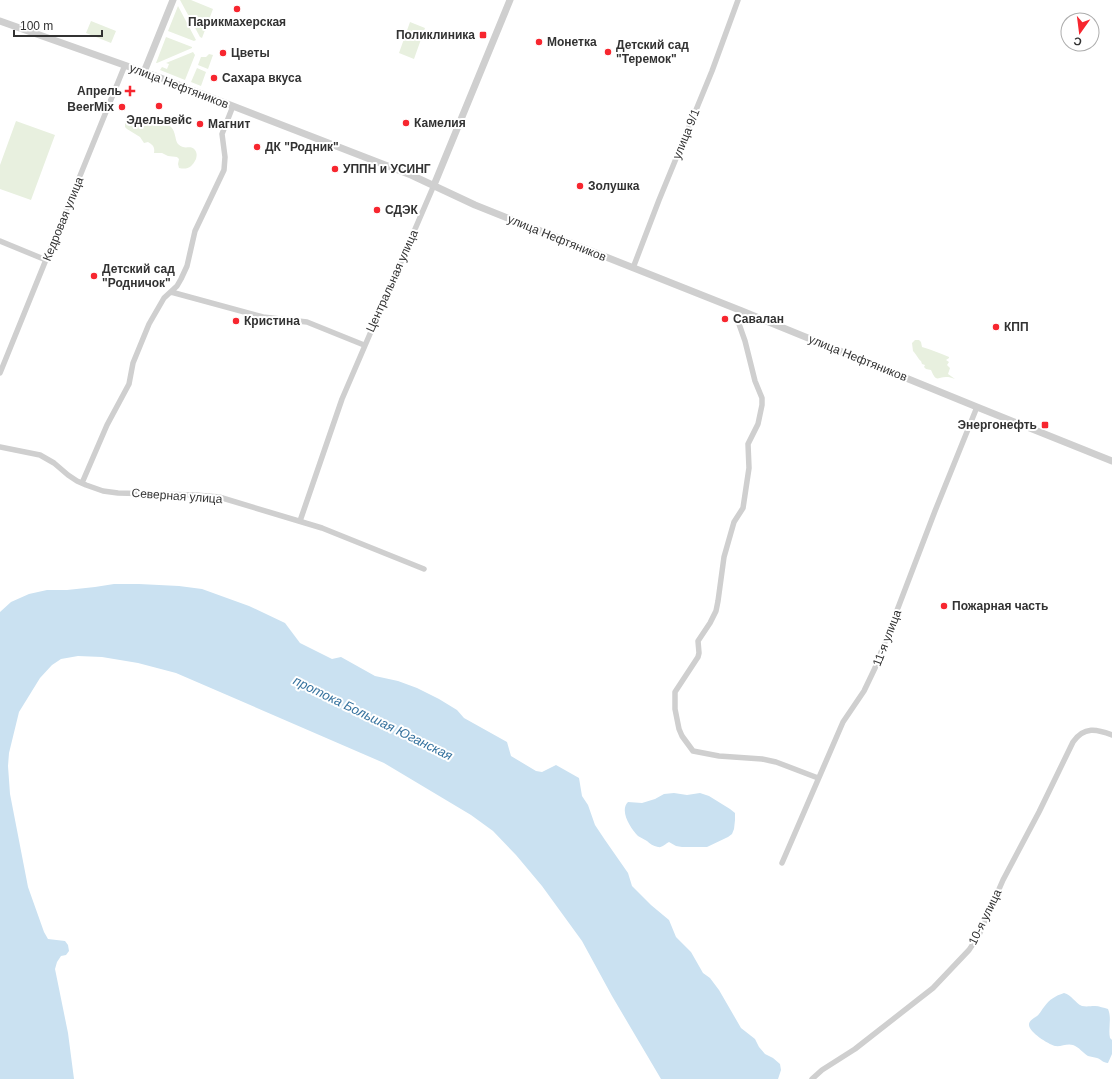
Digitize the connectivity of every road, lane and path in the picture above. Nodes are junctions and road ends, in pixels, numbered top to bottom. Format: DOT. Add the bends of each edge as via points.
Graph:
graph roads {
  1 [pos="173,0"];
  2 [pos="510,0"];
  3 [pos="738,0"];
  4 [pos="0,21"];
  5 [pos="125,65"];
  6 [pos="144,72"];
  7 [pos="233,106"];
  8 [pos="434,185"];
  9 [pos="0,241"];
  10 [pos="46,260"];
  11 [pos="633,268"];
  12 [pos="171,292"];
  13 [pos="742,311"];
  14 [pos="364,345"];
  15 [pos="0,373"];
  16 [pos="977,407"];
  17 [pos="0,447"];
  18 [pos="1112,460"];
  19 [pos="82,483"];
  20 [pos="300,520"];
  21 [pos="424,569"];
  22 [pos="1112,735"];
  23 [pos="818,778"];
  24 [pos="782,862"];
  25 [pos="812,1079"];
  1 -- 6 [label="street"];
  2 -- 8 [label="street, Центральная улица"];
  3 -- 11 [label="street, улица 9/1"];
  4 -- 5 [label="street, улица Нефтяников"];
  5 -- 6 [label="street, улица Нефтяников"];
  5 -- 10 [label="street, Кедровая улица"];
  6 -- 7 [label="street, улица Нефтяников"];
  7 -- 8 [label="street, улица Нефтяников"];
  7 -- 12 [label="street" via="222,134 226,157 224,170 195,231 182,279"];
  8 -- 11 [label="street, улица Нефтяников" via="476,205"];
  8 -- 14 [label="street, Центральная улица"];
  9 -- 10 [label="street"];
  10 -- 15 [label="street, Кедровая улица"];
  11 -- 13 [label="street, улица Нефтяников"];
  12 -- 14 [label="street" via="263,317 307,322"];
  12 -- 19 [label="street" via="164,298 149,324 135,358 129,384 107,425"];
  13 -- 16 [label="street, улица Нефтяников"];
  13 -- 23 [label="street" via="739,324 762,405 757,428 748,444 749,468 743,508 734,522 724,557 717,606 714,616 698,641 700,653 675,692 676,716 682,736 693,752 762,759"];
  14 -- 20 [label="street, Центральная улица"];
  16 -- 18 [label="street, улица Нефтяников"];
  16 -- 23 [label="street, 11-я улица" via="875,668 864,691 842,722"];
  17 -- 19 [label="street, Северная улица" via="40,455"];
  19 -- 20 [label="street, Северная улица" via="110,492 219,497"];
  20 -- 21 [label="street, Северная улица"];
  22 -- 25 [label="street, 10-я улица" via="1092,730 1079,734 1073,742 979,935 969,950 933,988"];
  23 -- 24 [label="street, 11-я улица"];
}
